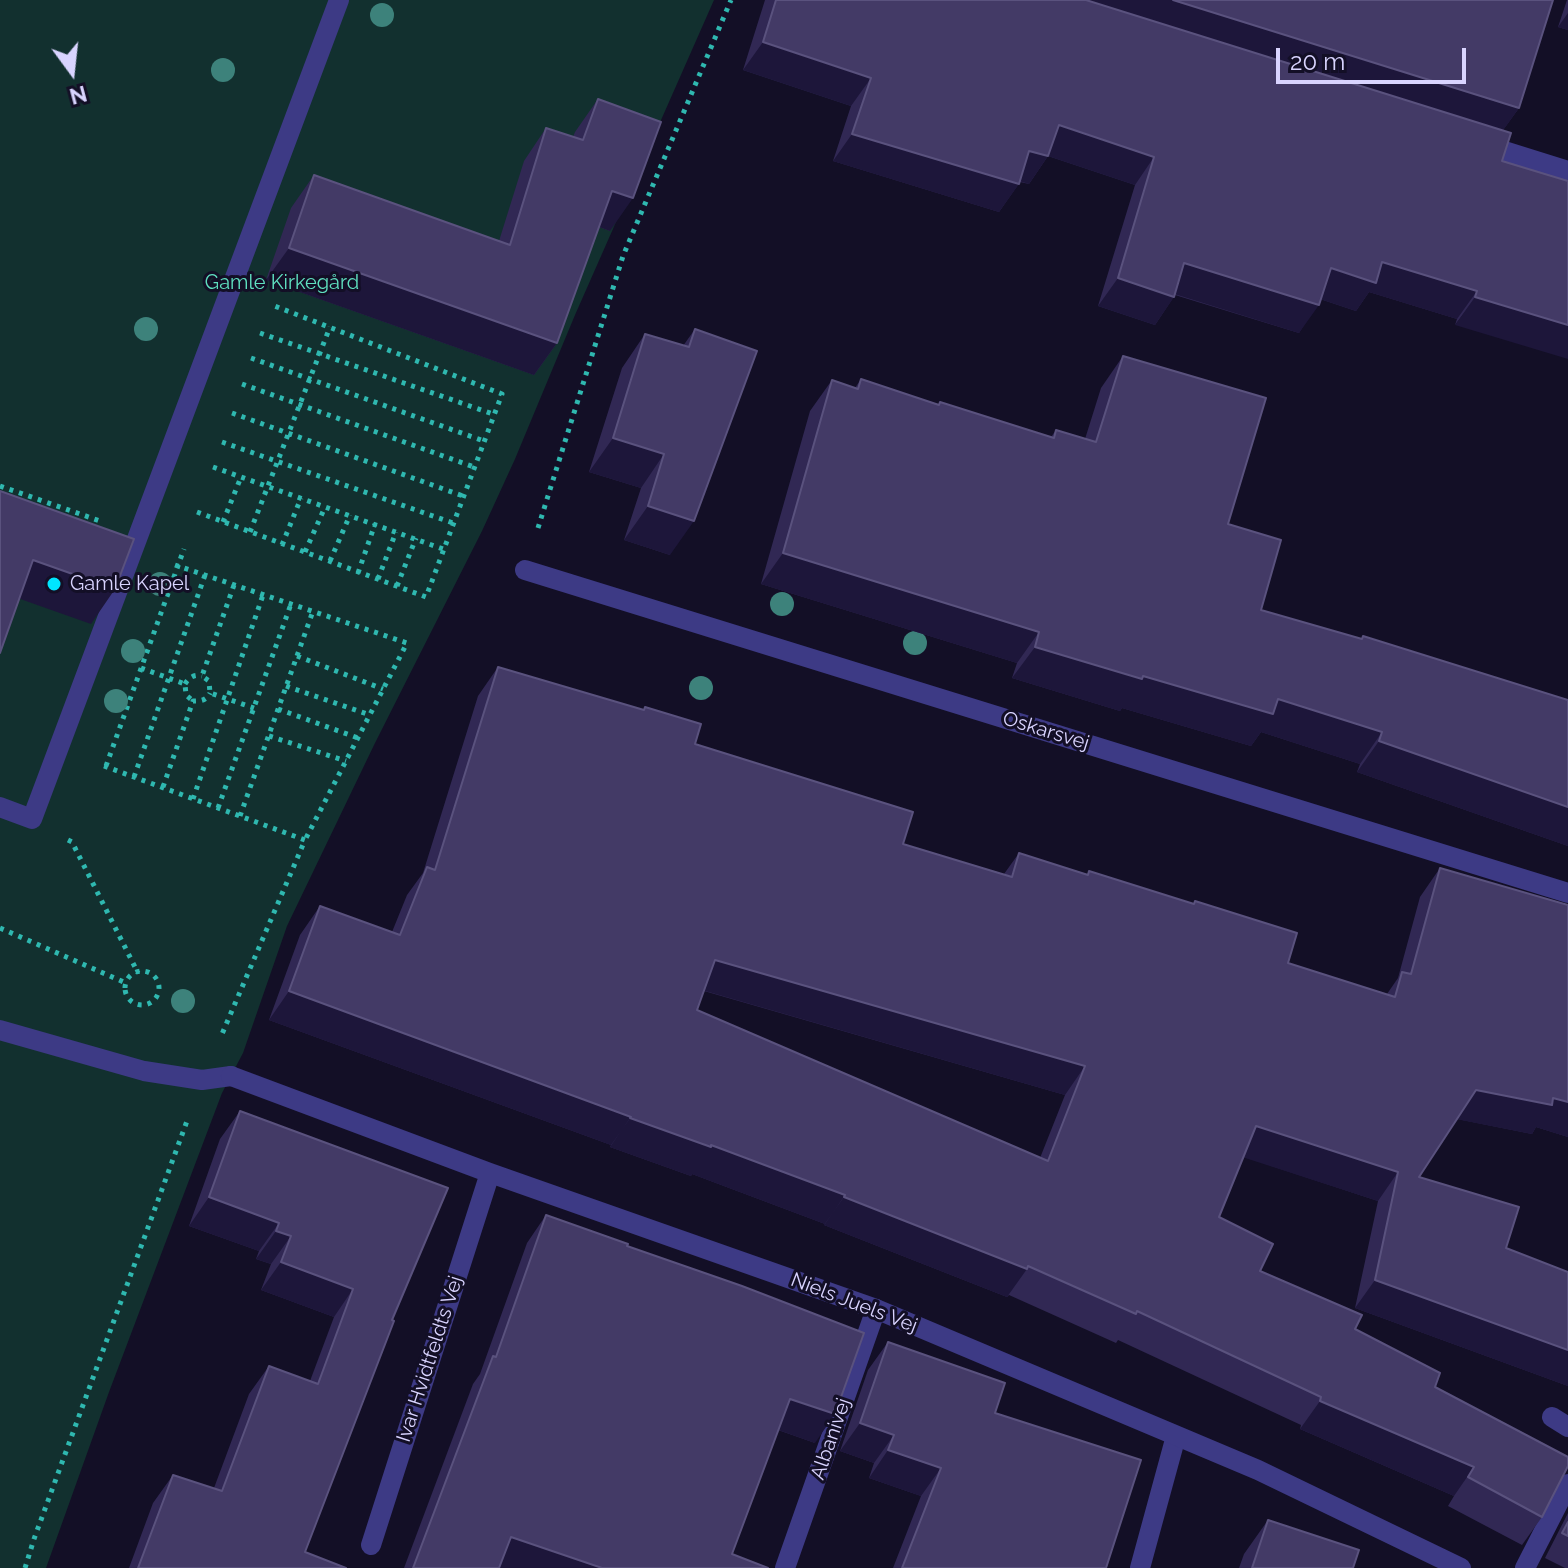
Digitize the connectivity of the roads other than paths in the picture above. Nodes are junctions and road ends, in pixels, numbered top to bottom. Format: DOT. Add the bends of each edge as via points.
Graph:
graph roads {
  1 [pos="339,0"];
  2 [pos="1461,138"];
  3 [pos="1568,171"];
  4 [pos="525,570"];
  5 [pos="0,807"];
  6 [pos="1568,893"];
  7 [pos="0,1030"];
  8 [pos="490,1173"];
  9 [pos="876,1309"];
  10 [pos="1176,1436"];
  11 [pos="1568,1484"];
  12 [pos="371,1545"];
  13 [pos="785,1568"];
  14 [pos="1140,1568"];
  15 [pos="1461,1568"];
  16 [pos="1525,1568"];
  1 -- 5 [label="street" via="32,819"];
  2 -- 3 [label="street"];
  4 -- 6 [label="street, Oskarsvej"];
  7 -- 8 [label="street, Niels Juels Vej" via="144,1071 202,1080 231,1076"];
  8 -- 9 [label="street, Niels Juels Vej"];
  8 -- 12 [label="street, Ivar Hvidtfeldts Vej"];
  9 -- 10 [label="street, Niels Juels Vej"];
  9 -- 13 [label="street, Albanivej"];
  10 -- 14 [label="street"];
  10 -- 15 [label="street, Niels Juels Vej"];
  11 -- 16 [label="street"];
}
